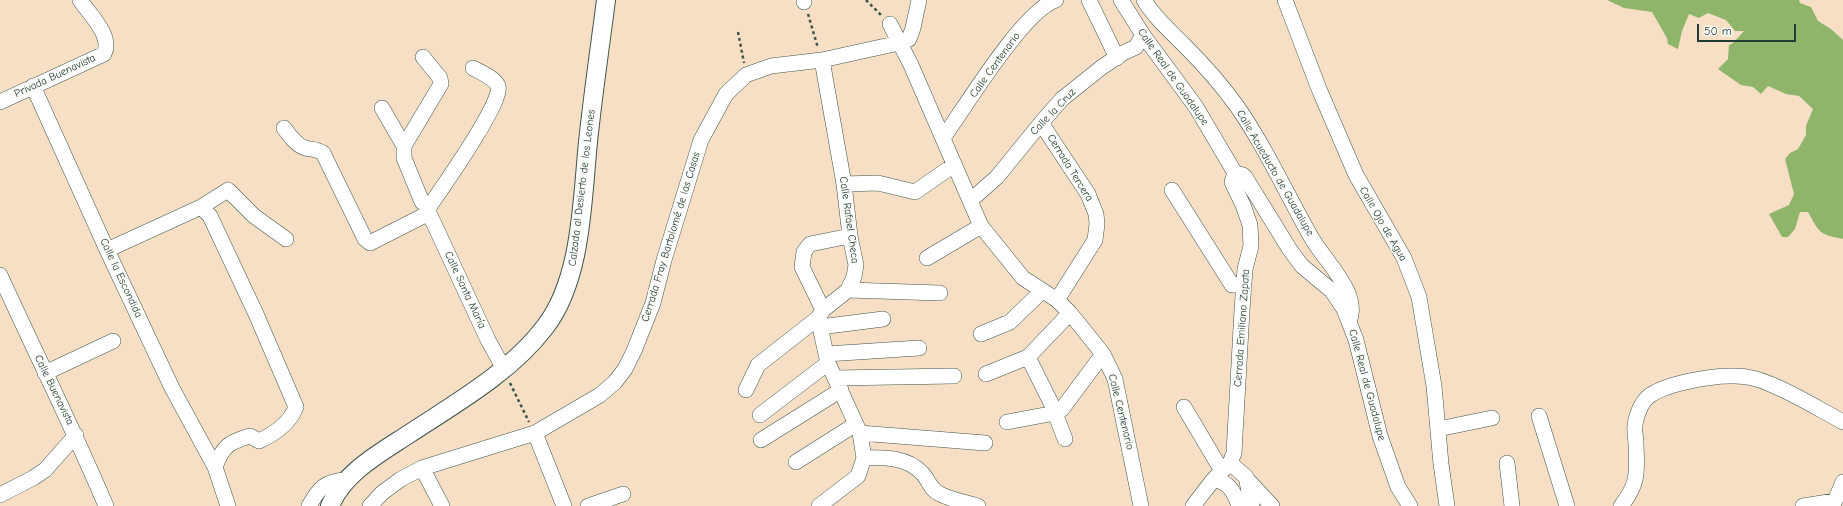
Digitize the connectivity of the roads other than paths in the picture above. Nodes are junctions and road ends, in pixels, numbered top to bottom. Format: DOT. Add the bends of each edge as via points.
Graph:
graph roads {
  1 [pos="80,0"];
  2 [pos="606,0"];
  3 [pos="919,0"];
  4 [pos="1056,0"];
  5 [pos="1089,0"];
  6 [pos="1121,0"];
  7 [pos="1144,0"];
  8 [pos="1285,0"];
  9 [pos="890,24"];
  10 [pos="1143,35"];
  11 [pos="899,43"];
  12 [pos="423,56"];
  13 [pos="1117,58"];
  14 [pos="822,60"];
  15 [pos="473,68"];
  16 [pos="32,86"];
  17 [pos="0,102"];
  18 [pos="382,108"];
  19 [pos="1040,123"];
  20 [pos="284,128"];
  21 [pos="943,138"];
  22 [pos="404,146"];
  23 [pos="954,165"];
  24 [pos="1235,174"];
  25 [pos="844,184"];
  26 [pos="1172,190"];
  27 [pos="971,200"];
  28 [pos="201,207"];
  29 [pos="429,210"];
  30 [pos="981,226"];
  31 [pos="850,236"];
  32 [pos="286,239"];
  33 [pos="107,250"];
  34 [pos="927,258"];
  35 [pos="0,275"];
  36 [pos="1244,281"];
  37 [pos="848,290"];
  38 [pos="1042,290"];
  39 [pos="940,292"];
  40 [pos="1057,300"];
  41 [pos="1070,313"];
  42 [pos="821,318"];
  43 [pos="883,319"];
  44 [pos="1349,322"];
  45 [pos="981,334"];
  46 [pos="113,341"];
  47 [pos="919,348"];
  48 [pos="1103,354"];
  49 [pos="1028,357"];
  50 [pos="827,358"];
  51 [pos="504,369"];
  52 [pos="45,373"];
  53 [pos="986,374"];
  54 [pos="954,376"];
  55 [pos="838,384"];
  56 [pos="746,390"];
  57 [pos="1184,407"];
  58 [pos="1055,413"];
  59 [pos="760,414"];
  60 [pos="1539,416"];
  61 [pos="1492,418"];
  62 [pos="1007,422"];
  63 [pos="1843,422"];
  64 [pos="858,429"];
  65 [pos="1438,430"];
  66 [pos="535,433"];
  67 [pos="76,435"];
  68 [pos="1065,439"];
  69 [pos="761,440"];
  70 [pos="985,443"];
  71 [pos="864,458"];
  72 [pos="796,462"];
  73 [pos="1507,462"];
  74 [pos="216,467"];
  75 [pos="422,468"];
  76 [pos="1221,471"];
  77 [pos="1246,478"];
  78 [pos="346,480"];
  79 [pos="1843,482"];
  80 [pos="622,494"];
  81 [pos="0,495"];
  82 [pos="106,506"];
  83 [pos="228,506"];
  84 [pos="309,506"];
  85 [pos="330,506"];
  86 [pos="370,506"];
  87 [pos="442,506"];
  88 [pos="564,506"];
  89 [pos="588,506"];
  90 [pos="819,506"];
  91 [pos="978,506"];
  92 [pos="1141,506"];
  93 [pos="1193,506"];
  94 [pos="1239,506"];
  95 [pos="1252,506"];
  96 [pos="1272,506"];
  97 [pos="1410,506"];
  98 [pos="1447,506"];
  99 [pos="1512,506"];
  100 [pos="1567,506"];
  101 [pos="1620,506"];
  102 [pos="1803,506"];
  1 -- 16 [label="street, Privada Buenavista" via="105,36 107,48 104,54"];
  2 -- 51 [label="street, Calzada al Desierto de los Leones" via="575,259 563,297 546,326"];
  3 -- 11 [label="street" via="914,28 908,39"];
  4 -- 21 [label="street, Calle Centenario" via="1037,12 1018,31"];
  5 -- 13 [label="street"];
  6 -- 10 [label="street, Calle Real de Guadalupe"];
  7 -- 44 [label="street, Calle Acueducto de Guadalupe" via="1150,10 1193,54 1236,105 1271,162 1312,238 1347,292 1352,312"];
  8 -- 65 [label="street, Calle Ojo de Agua" via="1356,176 1404,258 1419,297 1434,386"];
  9 -- 11 [label="street, Calle Centenario"];
  10 -- 13 [label="street, Calle la Cruz" via="1136,47"];
  10 -- 24 [label="street, Calle Real de Guadalupe" via="1196,107"];
  11 -- 14 [label="street, Cerrada Fray Bartolomé de las Casas"];
  11 -- 21 [label="street, Calle Centenario"];
  12 -- 22 [label="street" via="440,78 441,84"];
  13 -- 19 [label="street, Calle la Cruz" via="1062,99"];
  14 -- 25 [label="street, Calle Rafael Checa"];
  14 -- 66 [label="street, Cerrada Fray Bartolomé de las Casas" via="771,66 746,75 726,94 701,140 653,303 625,369 600,395"];
  15 -- 29 [label="street" via="494,81 499,92 484,124"];
  16 -- 17 [label="street, Privada Buenavista"];
  16 -- 33 [label="street, Calle la Escondida"];
  18 -- 22 [label="street"];
  19 -- 27 [label="street, Calle la Cruz" via="997,177"];
  19 -- 40 [label="street, Cerrada Tercera" via="1088,194 1097,219 1095,240"];
  20 -- 29 [label="street" via="304,148 315,148 323,153 365,239 370,243"];
  21 -- 23 [label="street, Calle Centenario"];
  22 -- 29 [label="street, Calle Santa María" via="404,158 422,202"];
  23 -- 25 [label="street" via="915,192 878,183"];
  23 -- 27 [label="street, Calle Centenario"];
  24 -- 36 [label="street, Cerrada Emiliano Zapata" via="1232,182 1250,225 1251,246"];
  24 -- 44 [label="street, Calle Real de Guadalupe" via="1245,177 1290,250 1302,266 1332,291"];
  25 -- 31 [label="street, Calle Rafael Checa"];
  26 -- 36 [label="street" via="1232,285"];
  27 -- 30 [label="street, Calle Centenario"];
  28 -- 32 [label="street" via="228,190 254,216"];
  28 -- 33 [label="street"];
  28 -- 74 [label="street" via="210,216 296,407 292,417 269,437 259,441 250,436 226,446"];
  29 -- 51 [label="street, Calle Santa María" via="488,340"];
  30 -- 34 [label="street"];
  30 -- 38 [label="street, Calle Centenario" via="1023,278"];
  31 -- 37 [label="street, Calle Rafael Checa" via="856,265"];
  31 -- 42 [label="street" via="810,244 804,252 802,267"];
  33 -- 74 [label="street, Calle la Escondida" via="172,388"];
  35 -- 52 [label="street, Calle Buenavista"];
  36 -- 76 [label="street, Cerrada Emiliano Zapata" via="1236,439 1234,454"];
  37 -- 39 [label="street"];
  37 -- 42 [label="street"];
  38 -- 40 [label="street, Calle Centenario"];
  38 -- 45 [label="street" via="1010,322"];
  40 -- 41 [label="street, Calle Centenario"];
  41 -- 48 [label="street, Calle Centenario"];
  41 -- 49 [label="street"];
  42 -- 43 [label="street"];
  42 -- 50 [label="street"];
  42 -- 56 [label="street" via="758,365"];
  44 -- 97 [label="street, Calle Real de Guadalupe" via="1382,442 1398,487"];
  46 -- 52 [label="street"];
  47 -- 50 [label="street"];
  48 -- 58 [label="street" via="1062,408"];
  48 -- 92 [label="street, Calle Centenario" via="1115,379"];
  49 -- 53 [label="street"];
  49 -- 58 [label="street"];
  50 -- 55 [label="street"];
  50 -- 59 [label="street"];
  51 -- 78 [label="street, Calzada al Desierto de los Leones" via="385,450"];
  52 -- 67 [label="street, Calle Buenavista"];
  54 -- 55 [label="street"];
  55 -- 64 [label="street"];
  55 -- 69 [label="street"];
  57 -- 76 [label="street"];
  58 -- 62 [label="street"];
  58 -- 68 [label="street"];
  60 -- 100 [label="street"];
  61 -- 65 [label="street"];
  63 -- 101 [label="street" via="1770,384 1745,377 1725,376 1675,384 1657,391 1646,400 1640,411 1635,425 1637,477 1630,494"];
  64 -- 70 [label="street"];
  64 -- 71 [label="street"];
  64 -- 72 [label="street"];
  65 -- 98 [label="street, Calle Ojo de Agua" via="1440,464"];
  66 -- 75 [label="street, Cerrada Fray Bartolomé de las Casas"];
  66 -- 88 [label="street"];
  67 -- 81 [label="street" via="45,470"];
  67 -- 82 [label="street, Calle Buenavista"];
  71 -- 90 [label="street" via="858,476"];
  71 -- 91 [label="street" via="884,457 900,460 923,473 931,488 939,494"];
  73 -- 99 [label="street"];
  74 -- 83 [label="street, Calle la Escondida"];
  75 -- 86 [label="street, Cerrada Fray Bartolomé de las Casas" via="401,479"];
  75 -- 87 [label="street"];
  76 -- 77 [label="street"];
  76 -- 93 [label="street, Cerrada Emiliano Zapata"];
  76 -- 94 [label="street" via="1220,480 1235,495"];
  77 -- 95 [label="street"];
  77 -- 96 [label="street"];
  78 -- 84 [label="street" via="324,484"];
  78 -- 85 [label="street, Calzada al Desierto de los Leones" via="335,494"];
  79 -- 102 [label="street" via="1835,501"];
  80 -- 89 [label="street"];
}
